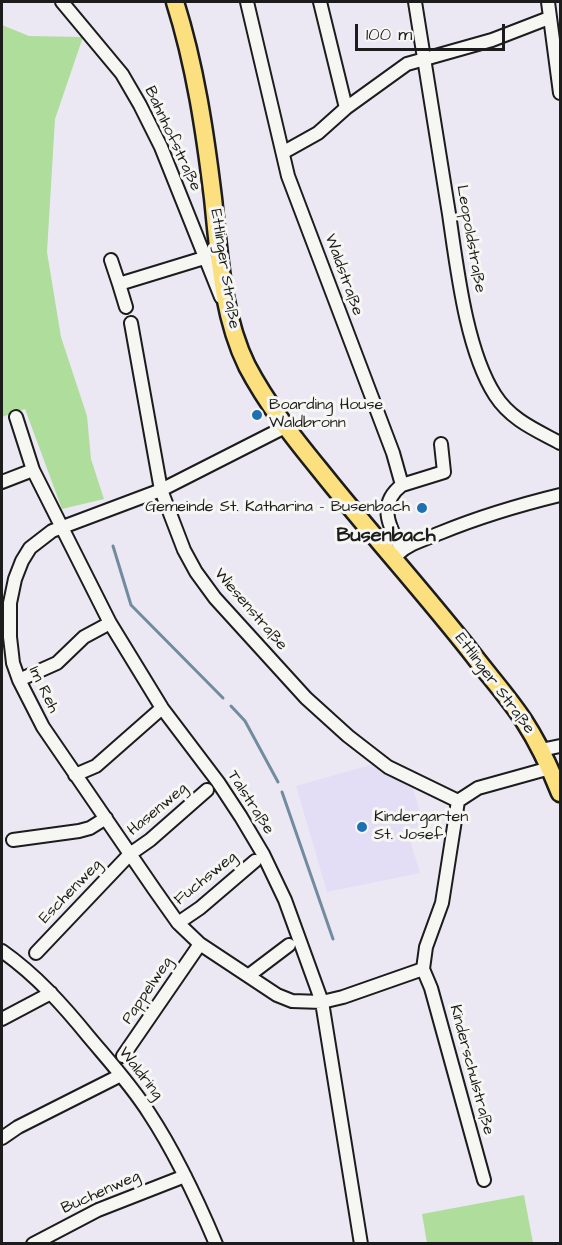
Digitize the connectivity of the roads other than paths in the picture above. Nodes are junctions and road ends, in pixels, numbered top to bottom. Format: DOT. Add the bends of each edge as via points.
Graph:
graph roads {
  1 [pos="62,2"];
  2 [pos="175,2"];
  3 [pos="247,2"];
  4 [pos="320,2"];
  5 [pos="415,2"];
  6 [pos="548,2"];
  7 [pos="549,18"];
  8 [pos="424,59"];
  9 [pos="561,93"];
  10 [pos="346,108"];
  11 [pos="284,152"];
  12 [pos="204,258"];
  13 [pos="111,260"];
  14 [pos="119,285"];
  15 [pos="227,305"];
  16 [pos="126,307"];
  17 [pos="131,323"];
  18 [pos="16,417"];
  19 [pos="285,427"];
  20 [pos="561,443"];
  21 [pos="441,444"];
  22 [pos="33,470"];
  23 [pos="2,482"];
  24 [pos="402,485"];
  25 [pos="161,490"];
  26 [pos="561,495"];
  27 [pos="61,527"];
  28 [pos="397,554"];
  29 [pos="110,623"];
  30 [pos="19,681"];
  31 [pos="157,712"];
  32 [pos="561,746"];
  33 [pos="542,750"];
  34 [pos="550,768"];
  35 [pos="75,775"];
  36 [pos="207,790"];
  37 [pos="561,794"];
  38 [pos="458,801"];
  39 [pos="106,818"];
  40 [pos="13,840"];
  41 [pos="130,854"];
  42 [pos="255,861"];
  43 [pos="178,923"];
  44 [pos="200,944"];
  45 [pos="289,945"];
  46 [pos="2,951"];
  47 [pos="36,953"];
  48 [pos="423,969"];
  49 [pos="248,976"];
  50 [pos="51,993"];
  51 [pos="322,1002"];
  52 [pos="2,1020"];
  53 [pos="123,1056"];
  54 [pos="121,1075"];
  55 [pos="2,1138"];
  56 [pos="185,1176"];
  57 [pos="484,1180"];
  58 [pos="33,1244"];
  59 [pos="216,1244"];
  60 [pos="361,1244"];
  1 -- 12 [label="street, Bahnhofstraße" via="122,74 140,105"];
  2 -- 15 [label="main road, Ettlinger Straße" via="199,104"];
  3 -- 11 [label="street, Waldstraße"];
  4 -- 10 [label="street"];
  5 -- 8 [label="street, Leopoldstraße"];
  6 -- 7 [label="street"];
  7 -- 8 [label="street" via="492,40"];
  7 -- 9 [label="street"];
  8 -- 10 [label="street" via="407,64"];
  8 -- 20 [label="street, Leopoldstraße" via="474,347 486,378 504,407 533,430"];
  10 -- 11 [label="street" via="318,133"];
  11 -- 24 [label="street, Waldstraße" via="288,176"];
  12 -- 14 [label="street"];
  12 -- 15 [label="street, Bahnhofstraße"];
  13 -- 14 [label="street"];
  14 -- 16 [label="street"];
  15 -- 19 [label="main road, Ettlinger Straße" via="246,364"];
  17 -- 25 [label="street, Wiesenstraße"];
  18 -- 22 [label="street, Talstraße"];
  19 -- 25 [label="street, Im Reh"];
  19 -- 28 [label="main road, Ettlinger Straße" via="364,526"];
  21 -- 24 [label="street" via="444,472"];
  22 -- 23 [label="street"];
  22 -- 27 [label="street, Talstraße"];
  24 -- 28 [label="street" via="393,492 387,509"];
  25 -- 27 [label="street, Im Reh"];
  25 -- 38 [label="street, Wiesenstraße" via="184,550 214,598 306,698 388,766"];
  26 -- 28 [label="street" via="473,520"];
  27 -- 29 [label="street, Talstraße"];
  27 -- 30 [label="street, Im Reh" via="30,548 15,579 10,637"];
  28 -- 33 [label="main road, Ettlinger Straße"];
  29 -- 30 [label="street" via="84,637 57,663"];
  29 -- 31 [label="street, Talstraße"];
  30 -- 35 [label="street, Im Reh"];
  31 -- 35 [label="street" via="96,766"];
  31 -- 51 [label="street, Talstraße" via="224,790 263,854"];
  32 -- 33 [label="street"];
  33 -- 34 [label="main road, Ettlinger Straße"];
  34 -- 37 [label="main road, Ettlinger Straße"];
  34 -- 38 [label="street" via="478,788"];
  35 -- 39 [label="street, Im Reh"];
  36 -- 41 [label="street, Hasenweg"];
  38 -- 48 [label="street" via="442,903 426,947"];
  39 -- 40 [label="street" via="79,831"];
  39 -- 41 [label="street, Im Reh"];
  41 -- 43 [label="street, Im Reh"];
  41 -- 47 [label="street, Eschenweg"];
  42 -- 43 [label="street, Fuchsweg"];
  43 -- 44 [label="street, Im Reh"];
  44 -- 49 [label="street, Im Reh"];
  44 -- 53 [label="street, Pappelweg"];
  45 -- 49 [label="street"];
  46 -- 50 [label="street, Waldring"];
  48 -- 51 [label="street"];
  48 -- 57 [label="street, Kinderschulstraße"];
  49 -- 51 [label="street, Im Reh" via="277,996"];
  50 -- 52 [label="street"];
  50 -- 54 [label="street, Waldring"];
  51 -- 60 [label="street, Talstraße"];
  54 -- 55 [label="street"];
  54 -- 56 [label="street, Waldring" via="149,1112"];
  56 -- 58 [label="street, Buchenweg" via="98,1209"];
  56 -- 59 [label="street, Waldring"];
}
